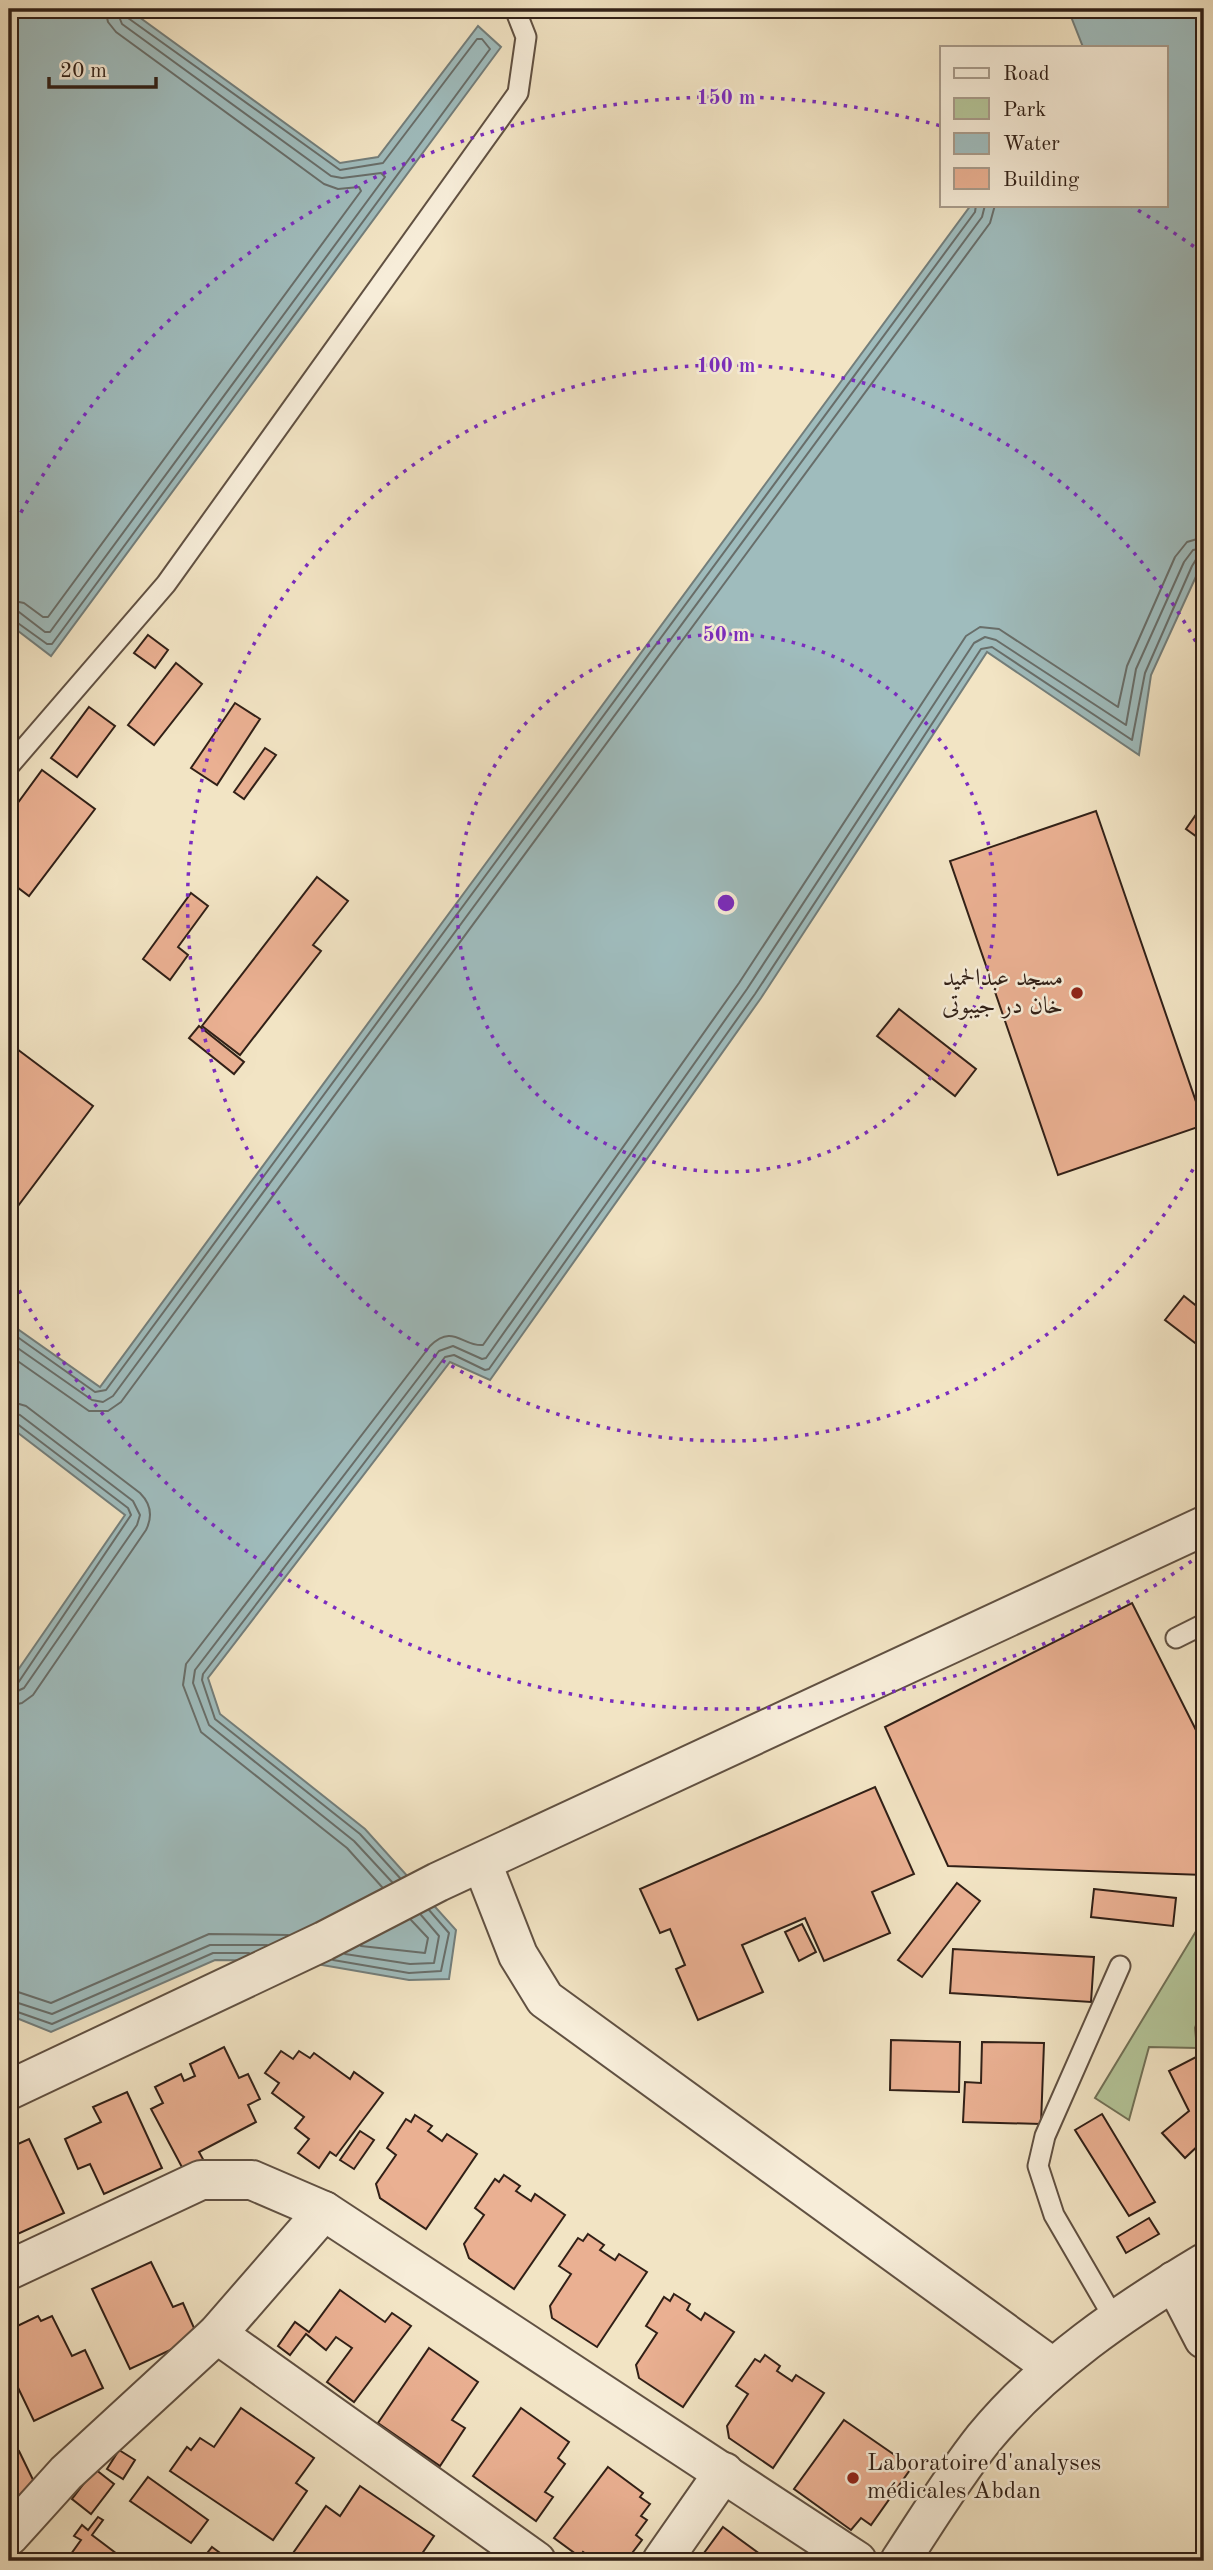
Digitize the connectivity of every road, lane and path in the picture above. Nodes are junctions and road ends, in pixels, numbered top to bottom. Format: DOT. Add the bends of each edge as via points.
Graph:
graph roads {
  1 [pos="515,9"];
  2 [pos="9,766"];
  3 [pos="1204,1526"];
  4 [pos="1204,1624"];
  5 [pos="1176,1639"];
  6 [pos="482,1863"];
  7 [pos="1120,1965"];
  8 [pos="9,2090"];
  9 [pos="324,2211"];
  10 [pos="9,2270"];
  11 [pos="1189,2272"];
  12 [pos="1115,2320"];
  13 [pos="217,2334"];
  14 [pos="1204,2339"];
  15 [pos="1043,2376"];
  16 [pos="724,2472"];
  17 [pos="9,2536"];
  18 [pos="536,2561"];
  19 [pos="662,2561"];
  20 [pos="857,2561"];
  21 [pos="900,2561"];
  1 -- 2 [label="lane" via="526,37 518,93 166,584"];
  3 -- 6 [label="street"];
  4 -- 5 [label="lane"];
  6 -- 8 [label="street"];
  6 -- 15 [label="street" via="518,1955 545,1999"];
  7 -- 12 [label="lane" via="1045,2136 1038,2166 1054,2215"];
  9 -- 10 [label="street" via="252,2180 201,2180"];
  9 -- 13 [label="street"];
  9 -- 16 [label="street"];
  11 -- 12 [label="street"];
  11 -- 14 [label="street"];
  12 -- 15 [label="street"];
  13 -- 17 [label="street" via="66,2473"];
  13 -- 18 [label="street"];
  15 -- 21 [label="street" via="956,2477"];
  16 -- 19 [label="street"];
  16 -- 20 [label="street"];
}
